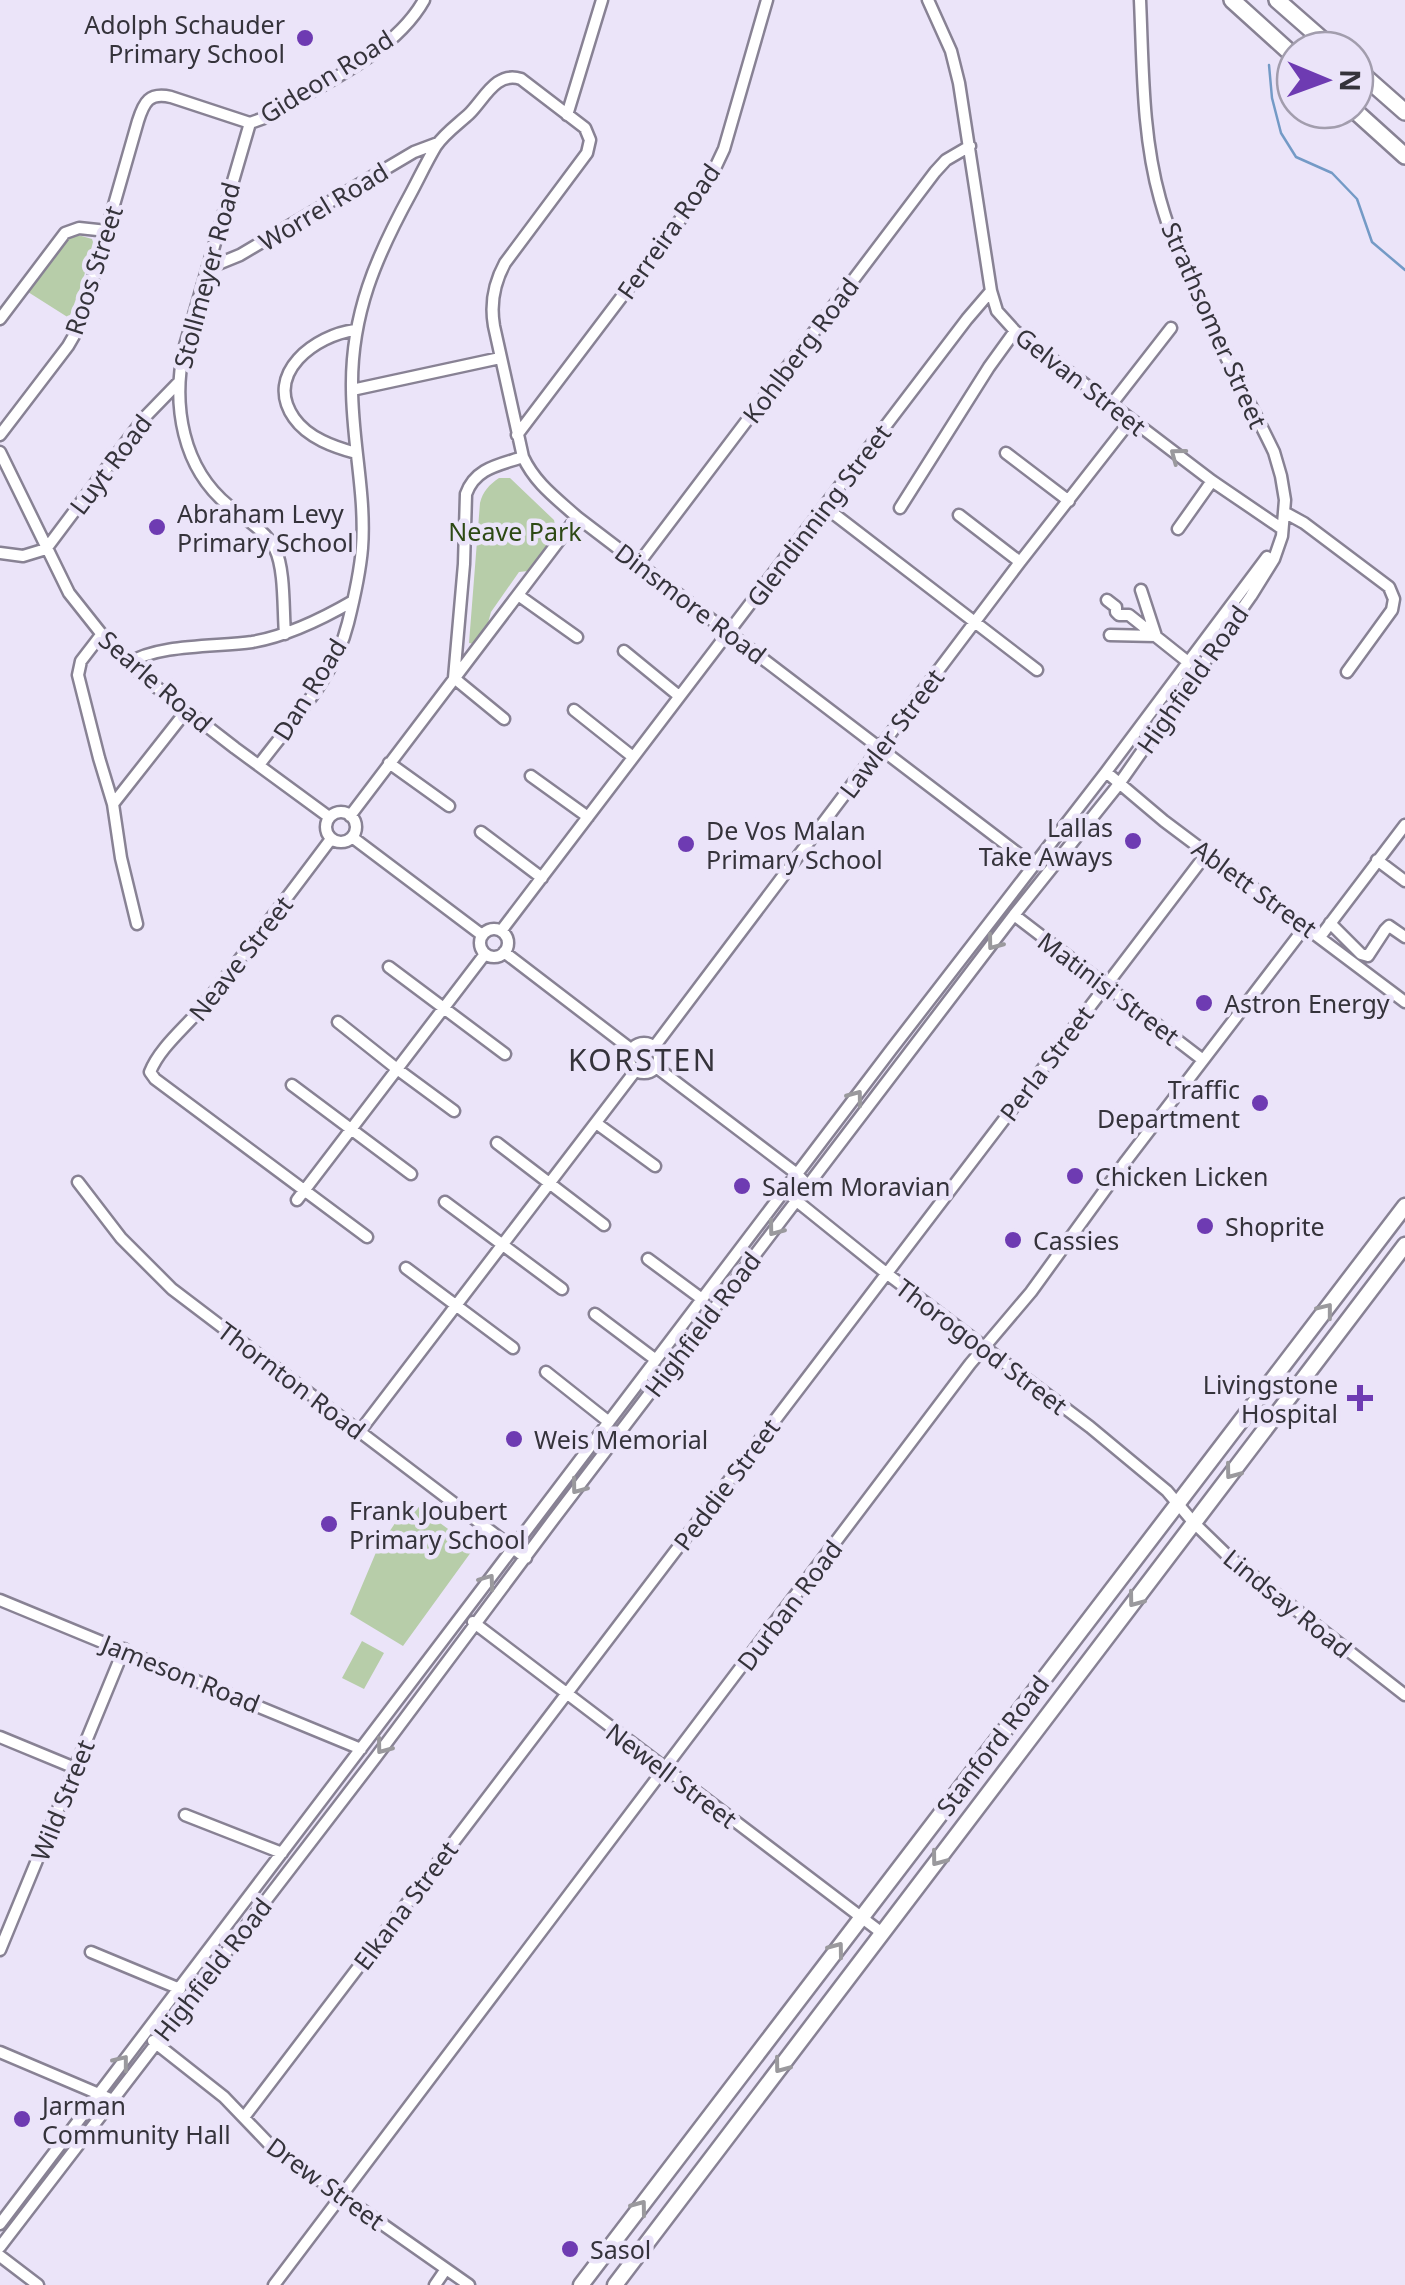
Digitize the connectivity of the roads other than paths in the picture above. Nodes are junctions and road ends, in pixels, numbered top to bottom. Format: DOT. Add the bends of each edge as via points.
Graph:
graph roads {
  1 [pos="424,0"];
  2 [pos="602,0"];
  3 [pos="767,0"];
  4 [pos="928,0"];
  5 [pos="1140,0"];
  6 [pos="1232,0"];
  7 [pos="1278,0"];
  8 [pos="1312,30"];
  9 [pos="1275,39"];
  10 [pos="1375,86"];
  11 [pos="158,95"];
  12 [pos="1405,112"];
  13 [pos="567,115"];
  14 [pos="250,123"];
  15 [pos="1375,129"];
  16 [pos="438,143"];
  17 [pos="970,146"];
  18 [pos="1405,156"];
  19 [pos="107,231"];
  20 [pos="208,268"];
  21 [pos="991,291"];
  22 [pos="0,319"];
  23 [pos="1171,328"];
  24 [pos="356,330"];
  25 [pos="1016,331"];
  26 [pos="500,358"];
  27 [pos="178,383"];
  28 [pos="352,390"];
  29 [pos="1110,404"];
  30 [pos="1131,420"];
  31 [pos="0,434"];
  32 [pos="518,434"];
  33 [pos="0,452"];
  34 [pos="356,453"];
  35 [pos="1006,453"];
  36 [pos="523,457"];
  37 [pos="1212,481"];
  38 [pos="1069,502"];
  39 [pos="825,507"];
  40 [pos="900,508"];
  41 [pos="1284,512"];
  42 [pos="958,514"];
  43 [pos="577,516"];
  44 [pos="1178,529"];
  45 [pos="1280,533"];
  46 [pos="46,549"];
  47 [pos="0,553"];
  48 [pos="1020,562"];
  49 [pos="639,563"];
  50 [pos="1141,590"];
  51 [pos="518,595"];
  52 [pos="353,600"];
  53 [pos="1112,603"];
  54 [pos="975,622"];
  55 [pos="729,632"];
  56 [pos="285,634"];
  57 [pos="101,635"];
  58 [pos="1110,635"];
  59 [pos="1156,636"];
  60 [pos="576,637"];
  61 [pos="624,651"];
  62 [pos="1188,662"];
  63 [pos="129,663"];
  64 [pos="1037,670"];
  65 [pos="1348,672"];
  66 [pos="454,678"];
  67 [pos="679,696"];
  68 [pos="187,710"];
  69 [pos="574,710"];
  70 [pos="504,719"];
  71 [pos="881,747"];
  72 [pos="633,757"];
  73 [pos="389,764"];
  74 [pos="259,765"];
  75 [pos="1106,772"];
  76 [pos="531,776"];
  77 [pos="1119,784"];
  78 [pos="114,804"];
  79 [pos="449,806"];
  80 [pos="350,816"];
  81 [pos="588,816"];
  82 [pos="330,818"];
  83 [pos="1405,825"];
  84 [pos="481,832"];
  85 [pos="352,837"];
  86 [pos="332,839"];
  87 [pos="1207,854"];
  88 [pos="1377,860"];
  89 [pos="1033,864"];
  90 [pos="542,878"];
  91 [pos="1405,881"];
  92 [pos="1014,915"];
  93 [pos="137,924"];
  94 [pos="1330,924"];
  95 [pos="1305,927"];
  96 [pos="501,932"];
  97 [pos="482,936"];
  98 [pos="1320,937"];
  99 [pos="1405,937"];
  100 [pos="504,952"];
  101 [pos="486,954"];
  102 [pos="389,966"];
  103 [pos="1105,986"];
  104 [pos="1405,1002"];
  105 [pos="444,1007"];
  106 [pos="338,1022"];
  107 [pos="654,1047"];
  108 [pos="632,1050"];
  109 [pos="505,1054"];
  110 [pos="1203,1060"];
  111 [pos="656,1067"];
  112 [pos="396,1069"];
  113 [pos="636,1070"];
  114 [pos="292,1086"];
  115 [pos="454,1110"];
  116 [pos="596,1122"];
  117 [pos="351,1128"];
  118 [pos="832,1128"];
  119 [pos="846,1136"];
  120 [pos="497,1143"];
  121 [pos="655,1166"];
  122 [pos="411,1174"];
  123 [pos="797,1174"];
  124 [pos="78,1182"];
  125 [pos="550,1183"];
  126 [pos="808,1186"];
  127 [pos="305,1190"];
  128 [pos="784,1190"];
  129 [pos="297,1200"];
  130 [pos="796,1201"];
  131 [pos="445,1202"];
  132 [pos="1405,1206"];
  133 [pos="604,1226"];
  134 [pos="366,1237"];
  135 [pos="503,1244"];
  136 [pos="1405,1245"];
  137 [pos="648,1259"];
  138 [pos="406,1268"];
  139 [pos="886,1273"];
  140 [pos="562,1289"];
  141 [pos="702,1299"];
  142 [pos="456,1305"];
  143 [pos="596,1314"];
  144 [pos="985,1346"];
  145 [pos="513,1348"];
  146 [pos="656,1360"];
  147 [pos="546,1372"];
  148 [pos="609,1422"];
  149 [pos="360,1431"];
  150 [pos="1178,1504"];
  151 [pos="1194,1523"];
  152 [pos="513,1548"];
  153 [pos="526,1558"];
  154 [pos="0,1600"];
  155 [pos="463,1615"];
  156 [pos="476,1625"];
  157 [pos="124,1650"];
  158 [pos="565,1694"];
  159 [pos="1405,1695"];
  160 [pos="0,1737"];
  161 [pos="361,1749"];
  162 [pos="75,1768"];
  163 [pos="666,1770"];
  164 [pos="185,1816"];
  165 [pos="282,1854"];
  166 [pos="0,1914"];
  167 [pos="861,1917"];
  168 [pos="12,1920"];
  169 [pos="882,1933"];
  170 [pos="0,1950"];
  171 [pos="92,1952"];
  172 [pos="180,1990"];
  173 [pos="144,2034"];
  174 [pos="155,2043"];
  175 [pos="0,2052"];
  176 [pos="98,2093"];
  177 [pos="112,2100"];
  178 [pos="244,2116"];
  179 [pos="341,2195"];
  180 [pos="0,2224"];
  181 [pos="0,2247"];
  182 [pos="0,2256"];
  183 [pos="446,2269"];
  184 [pos="38,2285"];
  185 [pos="274,2285"];
  186 [pos="435,2285"];
  187 [pos="469,2285"];
  188 [pos="581,2285"];
  189 [pos="615,2285"];
  1 -- 14 [label="street, Gideon Road" via="385,46"];
  2 -- 13 [label="street"];
  3 -- 32 [label="street, Ferreira Road" via="713,173"];
  4 -- 17 [label="street, Gelvan Street" via="955,66"];
  5 -- 41 [label="street, Strathsomer Street" via="1147,124 1160,198 1187,276 1274,452"];
  6 -- 9 [label="highway"];
  7 -- 8 [label="highway"];
  10 -- 12 [label="highway"];
  11 -- 14 [label="street, Gideon Road"];
  11 -- 19 [label="street, Roos Street" via="144,104"];
  13 -- 16 [label="street" via="521,78 504,77"];
  13 -- 26 [label="street, Dinsmore Road" via="587,131 589,148 497,278 492,314"];
  14 -- 20 [label="street, Stollmeyer Road"];
  15 -- 18 [label="highway"];
  16 -- 20 [label="street, Worrel Road"];
  16 -- 24 [label="street, Dan Road" via="374,268"];
  17 -- 21 [label="street, Gelvan Street"];
  17 -- 49 [label="street, Kohlberg Road" via="935,172"];
  19 -- 22 [label="street" via="65,232"];
  19 -- 31 [label="street, Roos Street" via="74,337"];
  20 -- 27 [label="street, Stollmeyer Road"];
  21 -- 25 [label="street, Gelvan Street" via="997,311"];
  21 -- 39 [label="street, Glendinning Street"];
  23 -- 29 [label="street"];
  24 -- 28 [label="street, Dan Road"];
  24 -- 34 [label="street" via="308,349 291,368 286,390 290,411 308,432"];
  25 -- 29 [label="street, Gelvan Street"];
  25 -- 40 [label="street"];
  26 -- 28 [label="street"];
  26 -- 32 [label="street, Dinsmore Road"];
  27 -- 46 [label="street, Luyt Road"];
  27 -- 56 [label="street, Stollmeyer Road" via="181,423 199,470 275,548"];
  28 -- 34 [label="street, Dan Road"];
  29 -- 30 [label="street, Gelvan Street"];
  37 -- 30 [label="street, Gelvan Street, one-way"];
  30 -- 38 [label="street, Lawler Street"];
  32 -- 36 [label="street, Dinsmore Road"];
  33 -- 46 [label="street, Searle Road"];
  34 -- 52 [label="street, Dan Road" via="362,550"];
  35 -- 38 [label="street"];
  36 -- 43 [label="street, Dinsmore Road" via="544,488"];
  36 -- 66 [label="street" via="481,472 466,494"];
  37 -- 44 [label="street"];
  37 -- 45 [label="street, Gelvan Street"];
  38 -- 48 [label="street, Lawler Street"];
  39 -- 54 [label="street"];
  39 -- 55 [label="street, Glendinning Street"];
  41 -- 45 [label="street, Strathsomer Street"];
  41 -- 65 [label="street" via="1392,592 1392,610"];
  42 -- 48 [label="street"];
  43 -- 49 [label="street, Dinsmore Road"];
  43 -- 51 [label="street"];
  45 -- 62 [label="street, Highfield Road"];
  45 -- 77 [label="street, Highfield Road" via="1266,573"];
  46 -- 47 [label="street"];
  46 -- 57 [label="street, Searle Road" via="68,593"];
  48 -- 54 [label="street, Lawler Street"];
  49 -- 55 [label="street, Dinsmore Road"];
  50 -- 59 [label="street"];
  51 -- 60 [label="street"];
  51 -- 66 [label="street"];
  52 -- 56 [label="street"];
  52 -- 74 [label="street, Dan Road" via="334,659"];
  53 -- 59 [label="street" via="1126,605 1129,616"];
  54 -- 64 [label="street"];
  54 -- 71 [label="street, Lawler Street"];
  55 -- 67 [label="street, Glendinning Street"];
  55 -- 71 [label="street, Dinsmore Road"];
  56 -- 63 [label="street" via="149,653"];
  57 -- 63 [label="street, Searle Road"];
  57 -- 78 [label="street" via="78,675"];
  58 -- 59 [label="street"];
  59 -- 62 [label="street"];
  61 -- 67 [label="street"];
  62 -- 75 [label="street, Highfield Road"];
  63 -- 68 [label="street, Searle Road"];
  66 -- 70 [label="street"];
  66 -- 73 [label="street"];
  67 -- 72 [label="street, Glendinning Street"];
  68 -- 74 [label="street, Searle Road"];
  68 -- 78 [label="street"];
  69 -- 72 [label="street"];
  71 -- 89 [label="street, Dinsmore Road"];
  71 -- 107 [label="street, Lawler Street"];
  72 -- 81 [label="street, Glendinning Street"];
  73 -- 79 [label="street"];
  73 -- 80 [label="street"];
  74 -- 82 [label="street, Searle Road"];
  75 -- 77 [label="street, Ablett Street"];
  75 -- 89 [label="street, Highfield Road"];
  76 -- 81 [label="street"];
  77 -- 87 [label="street, Ablett Street"];
  77 -- 92 [label="street, Highfield Road"];
  78 -- 93 [label="street"];
  80 -- 82 [label="street"];
  80 -- 85 [label="street"];
  81 -- 90 [label="street, Glendinning Street"];
  82 -- 86 [label="street" via="326,831"];
  83 -- 88 [label="street"];
  84 -- 90 [label="street"];
  85 -- 86 [label="street"];
  85 -- 97 [label="street"];
  86 -- 127 [label="street, Neave Street" via="150,1070"];
  87 -- 95 [label="street, Ablett Street"];
  87 -- 103 [label="street, Perla Street"];
  88 -- 91 [label="street"];
  88 -- 94 [label="street"];
  118 -- 89 [label="street, Highfield Road, one-way"];
  90 -- 96 [label="street, Glendinning Street"];
  92 -- 103 [label="street, Matinisi Street"];
  92 -- 119 [label="street, Highfield Road, one-way"];
  94 -- 98 [label="street"];
  94 -- 99 [label="street" via="1368,956 1389,926"];
  95 -- 98 [label="street, Ablett Street"];
  95 -- 110 [label="street, Durban Road"];
  96 -- 97 [label="street"];
  96 -- 100 [label="street" via="508,941"];
  97 -- 101 [label="street"];
  98 -- 104 [label="street, Ablett Street"];
  100 -- 101 [label="street"];
  100 -- 108 [label="street"];
  101 -- 105 [label="street"];
  102 -- 105 [label="street"];
  103 -- 110 [label="street, Matinisi Street"];
  103 -- 139 [label="street, Perla Street"];
  105 -- 109 [label="street"];
  105 -- 112 [label="street"];
  106 -- 112 [label="street"];
  107 -- 108 [label="street"];
  107 -- 111 [label="street"];
  108 -- 113 [label="street"];
  110 -- 144 [label="street, Durban Road"];
  111 -- 113 [label="street"];
  111 -- 123 [label="street"];
  112 -- 115 [label="street"];
  112 -- 117 [label="street"];
  113 -- 116 [label="street"];
  114 -- 117 [label="street"];
  116 -- 121 [label="street"];
  116 -- 125 [label="street"];
  117 -- 122 [label="street"];
  117 -- 127 [label="street"];
  118 -- 119 [label="street"];
  118 -- 123 [label="street, Highfield Road"];
  119 -- 126 [label="street, Highfield Road"];
  120 -- 125 [label="street"];
  123 -- 126 [label="street"];
  123 -- 128 [label="street, Highfield Road"];
  124 -- 149 [label="street, Thornton Road" via="172,1289"];
  125 -- 133 [label="street"];
  125 -- 135 [label="street"];
  126 -- 130 [label="street, Highfield Road"];
  127 -- 129 [label="street"];
  127 -- 134 [label="street"];
  128 -- 130 [label="street, Thorogood Street"];
  128 -- 141 [label="street, Highfield Road"];
  130 -- 139 [label="street, Thorogood Street"];
  130 -- 153 [label="street, Highfield Road, one-way"];
  131 -- 135 [label="street"];
  150 -- 132 [label="main road, Stanford Road, one-way"];
  135 -- 140 [label="street"];
  135 -- 142 [label="street"];
  136 -- 151 [label="main road, Stanford Road, one-way"];
  137 -- 141 [label="street"];
  138 -- 142 [label="street"];
  139 -- 144 [label="street, Thorogood Street"];
  139 -- 158 [label="street, Peddie Street"];
  141 -- 146 [label="street, Highfield Road"];
  142 -- 145 [label="street"];
  142 -- 149 [label="street"];
  143 -- 146 [label="street"];
  144 -- 150 [label="street, Thorogood Street"];
  144 -- 163 [label="street, Durban Road"];
  146 -- 148 [label="street, Highfield Road"];
  147 -- 148 [label="street"];
  148 -- 152 [label="street, Highfield Road"];
  149 -- 152 [label="street, Thornton Road"];
  150 -- 151 [label="street, Lindsay Road"];
  150 -- 167 [label="main road, Stanford Road"];
  151 -- 159 [label="street, Lindsay Road"];
  151 -- 169 [label="main road, Stanford Road, one-way"];
  152 -- 153 [label="street, Thornton Road"];
  155 -- 152 [label="street, Highfield Road, one-way"];
  153 -- 156 [label="street, Highfield Road"];
  154 -- 157 [label="street, Jameson Road"];
  155 -- 156 [label="street, Newell Street"];
  155 -- 161 [label="street, Highfield Road"];
  156 -- 158 [label="street, Newell Street"];
  156 -- 174 [label="street, Highfield Road, one-way"];
  157 -- 161 [label="street, Jameson Road"];
  157 -- 162 [label="street, Wild Street"];
  158 -- 163 [label="street, Newell Street"];
  158 -- 178 [label="street, Elkana Street"];
  160 -- 162 [label="street"];
  161 -- 165 [label="street, Highfield Road"];
  162 -- 168 [label="street, Wild Street"];
  163 -- 167 [label="street, Newell Street"];
  163 -- 179 [label="street, Durban Road"];
  164 -- 165 [label="street"];
  165 -- 172 [label="street, Highfield Road"];
  166 -- 168 [label="street"];
  167 -- 169 [label="street, Newell Street"];
  188 -- 167 [label="main road, Stanford Road, one-way"];
  168 -- 170 [label="street, Wild Street"];
  169 -- 189 [label="main road, Stanford Road, one-way"];
  171 -- 172 [label="street"];
  172 -- 173 [label="street, Highfield Road"];
  173 -- 174 [label="street, Drew Street"];
  176 -- 173 [label="street, Highfield Road, one-way"];
  174 -- 177 [label="street, Highfield Road"];
  174 -- 178 [label="street, Drew Street"];
  175 -- 176 [label="street"];
  176 -- 177 [label="street"];
  176 -- 180 [label="street, Highfield Road"];
  177 -- 181 [label="street, Highfield Road"];
  178 -- 179 [label="street, Drew Street" via="271,2146"];
  179 -- 183 [label="street, Drew Street"];
  179 -- 185 [label="street, Durban Road"];
  182 -- 184 [label="street"];
  183 -- 186 [label="street"];
  183 -- 187 [label="street, Drew Street"];
}
